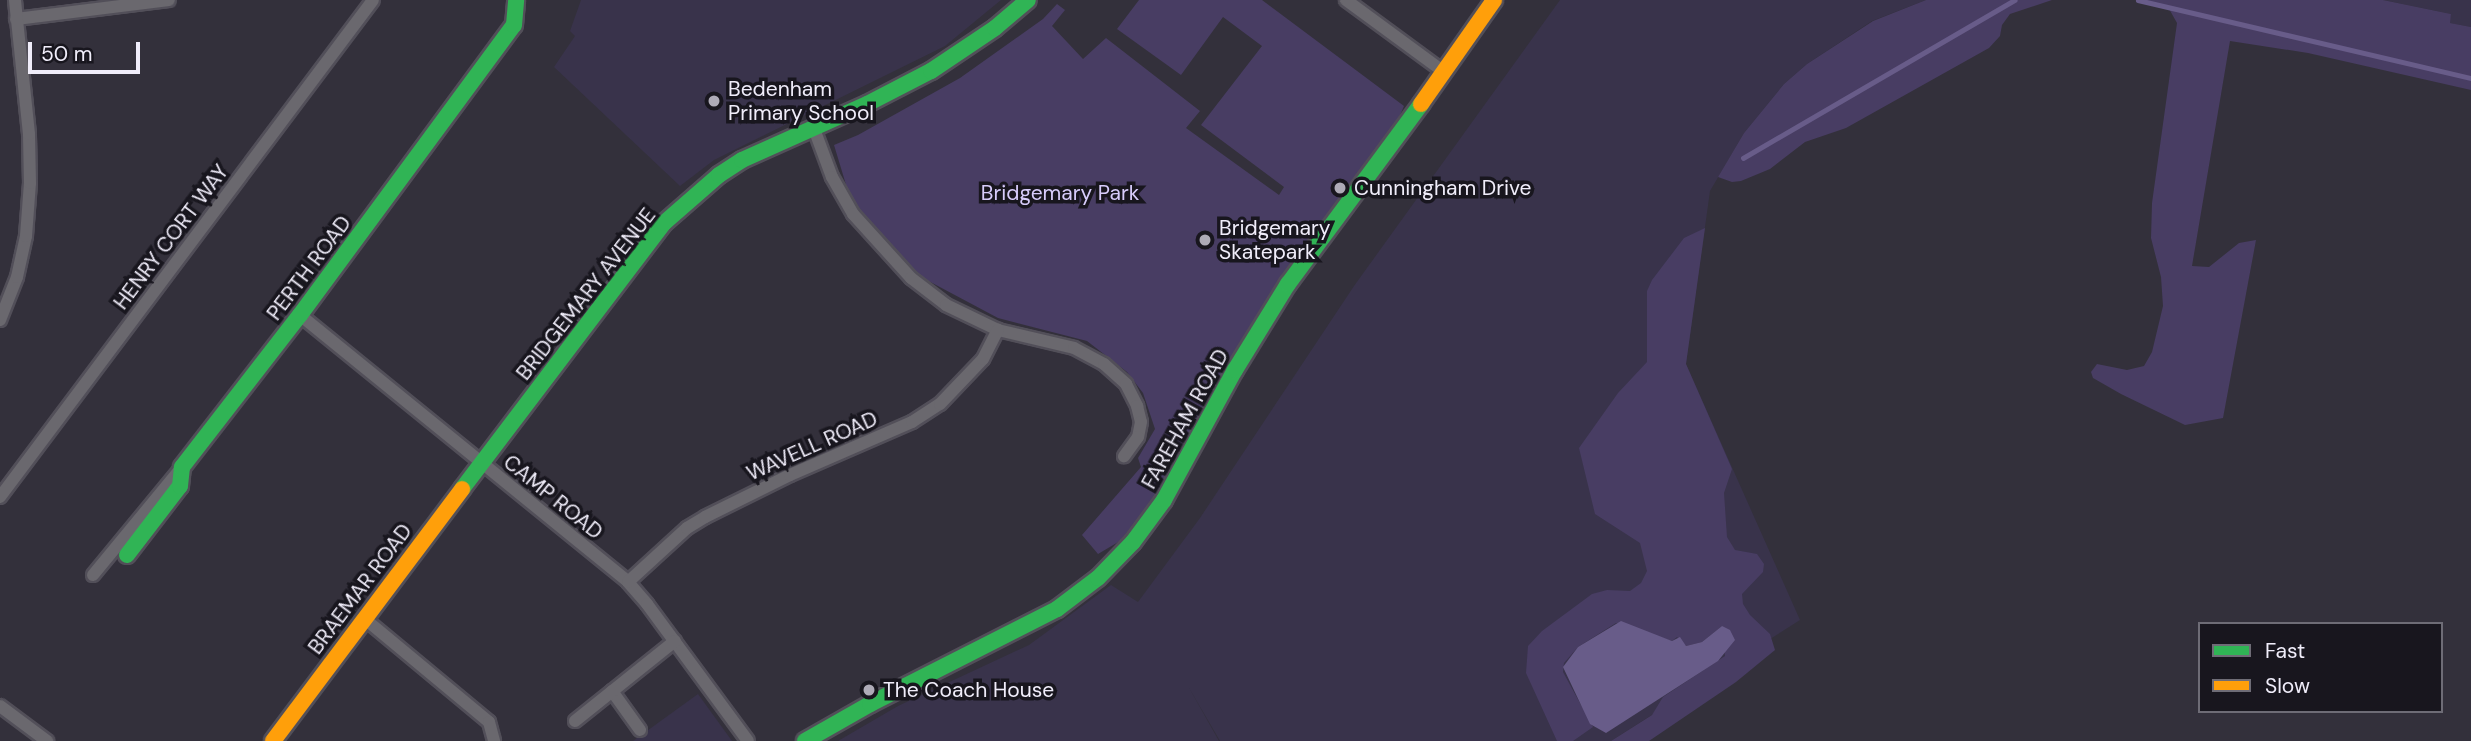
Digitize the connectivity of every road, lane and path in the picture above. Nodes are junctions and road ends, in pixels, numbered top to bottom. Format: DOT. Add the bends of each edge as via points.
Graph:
graph roads {
  1 [pos="15,0"];
  2 [pos="169,0"];
  3 [pos="373,0"];
  4 [pos="516,0"];
  5 [pos="1028,0"];
  6 [pos="1346,0"];
  7 [pos="1494,0"];
  8 [pos="16,19"];
  9 [pos="1444,72"];
  10 [pos="814,126"];
  11 [pos="300,315"];
  12 [pos="0,320"];
  13 [pos="998,330"];
  14 [pos="1124,456"];
  15 [pos="482,465"];
  16 [pos="182,467"];
  17 [pos="0,497"];
  18 [pos="127,555"];
  19 [pos="93,575"];
  20 [pos="628,582"];
  21 [pos="365,619"];
  22 [pos="675,641"];
  23 [pos="612,691"];
  24 [pos="0,706"];
  25 [pos="575,721"];
  26 [pos="640,730"];
  27 [pos="47,741"];
  28 [pos="274,741"];
  29 [pos="494,741"];
  30 [pos="748,741"];
  31 [pos="805,741"];
  1 -- 8 [label="street"];
  2 -- 8 [label="street"];
  3 -- 17 [label="street, HENRY CORT WAY"];
  4 -- 11 [label="street, PERTH ROAD" via="514,25"];
  5 -- 10 [label="street, BRIDGEMARY AVENUE" via="931,71"];
  6 -- 9 [label="street"];
  7 -- 9 [label="street, FAREHAM ROAD"];
  8 -- 12 [label="street" via="30,183 26,236"];
  9 -- 31 [label="street, FAREHAM ROAD" via="1288,284 1164,500 1133,542 1098,578 1057,609"];
  10 -- 13 [label="street" via="832,177 876,243 946,305"];
  10 -- 15 [label="street, BRIDGEMARY AVENUE" via="719,174 664,223"];
  11 -- 15 [label="street, CAMP ROAD"];
  11 -- 16 [label="street, PERTH ROAD"];
  13 -- 14 [label="street" via="1074,348 1104,363 1126,384 1140,422 1138,437"];
  13 -- 20 [label="street, WAVELL ROAD" via="983,359 940,404 912,422 705,517"];
  15 -- 20 [label="street, CAMP ROAD"];
  15 -- 21 [label="street, BRAEMAR ROAD"];
  16 -- 18 [label="street, PERTH ROAD" via="180,486"];
  16 -- 19 [label="street"];
  20 -- 22 [label="street, CAMP ROAD"];
  21 -- 28 [label="street, BRAEMAR ROAD"];
  21 -- 29 [label="street" via="489,722"];
  22 -- 23 [label="street"];
  22 -- 30 [label="street, CAMP ROAD"];
  23 -- 25 [label="street"];
  23 -- 26 [label="street"];
  24 -- 27 [label="street"];
}
